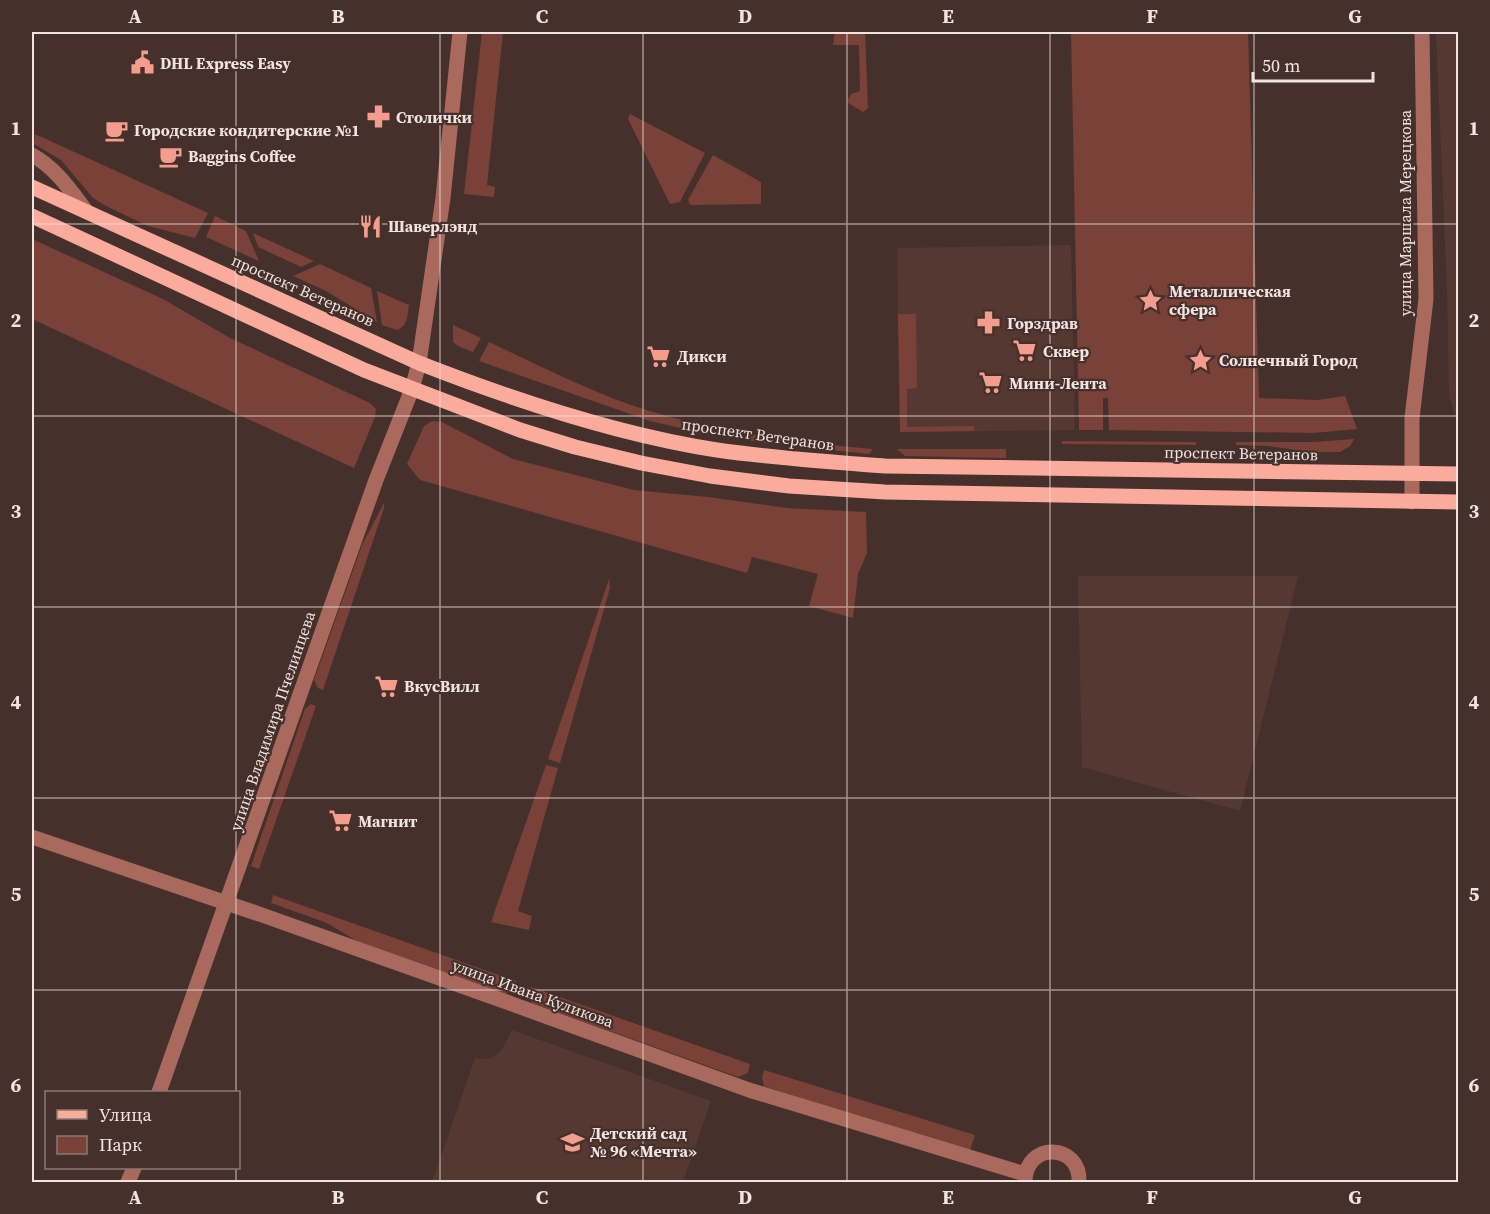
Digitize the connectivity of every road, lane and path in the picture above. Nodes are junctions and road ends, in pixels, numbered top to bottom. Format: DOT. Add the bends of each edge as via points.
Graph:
graph roads {
  1 [pos="460,32"];
  2 [pos="1422,32"];
  3 [pos="32,155"];
  4 [pos="32,187"];
  5 [pos="87,212"];
  6 [pos="32,216"];
  7 [pos="419,363"];
  8 [pos="412,389"];
  9 [pos="1412,474"];
  10 [pos="1458,474"];
  11 [pos="1413,502"];
  12 [pos="1458,502"];
  13 [pos="32,837"];
  14 [pos="227,904"];
  15 [pos="159,1091"];
  16 [pos="1025,1178"];
  17 [pos="1079,1182"];
  1 -- 7 [label="street, улица Владимира Пчелинцева" via="443,198"];
  2 -- 9 [label="street, улица Маршала Мерецкова" via="1426,299 1412,418"];
  3 -- 5 [label="street" via="61,177"];
  4 -- 5 [label="main road, проспект Ветеранов"];
  5 -- 7 [label="main road, проспект Ветеранов"];
  6 -- 8 [label="main road"];
  7 -- 8 [label="street, улица Владимира Пчелинцева"];
  7 -- 9 [label="main road, проспект Ветеранов" via="567,414 642,434 792,459 897,466"];
  8 -- 11 [label="main road" via="575,447 710,476 789,486 885,492"];
  8 -- 14 [label="street, улица Владимира Пчелинцева" via="376,480"];
  9 -- 10 [label="main road, проспект Ветеранов"];
  9 -- 11 [label="street, улица Маршала Мерецкова"];
  11 -- 12 [label="main road"];
  13 -- 14 [label="street, улица Ивана Куликова"];
  14 -- 15 [label="street, улица Владимира Пчелинцева"];
  14 -- 16 [label="street, улица Ивана Куликова" via="749,1090"];
  16 -- 17 [label="street" via="1034,1158 1059,1152 1074,1162"];
}
